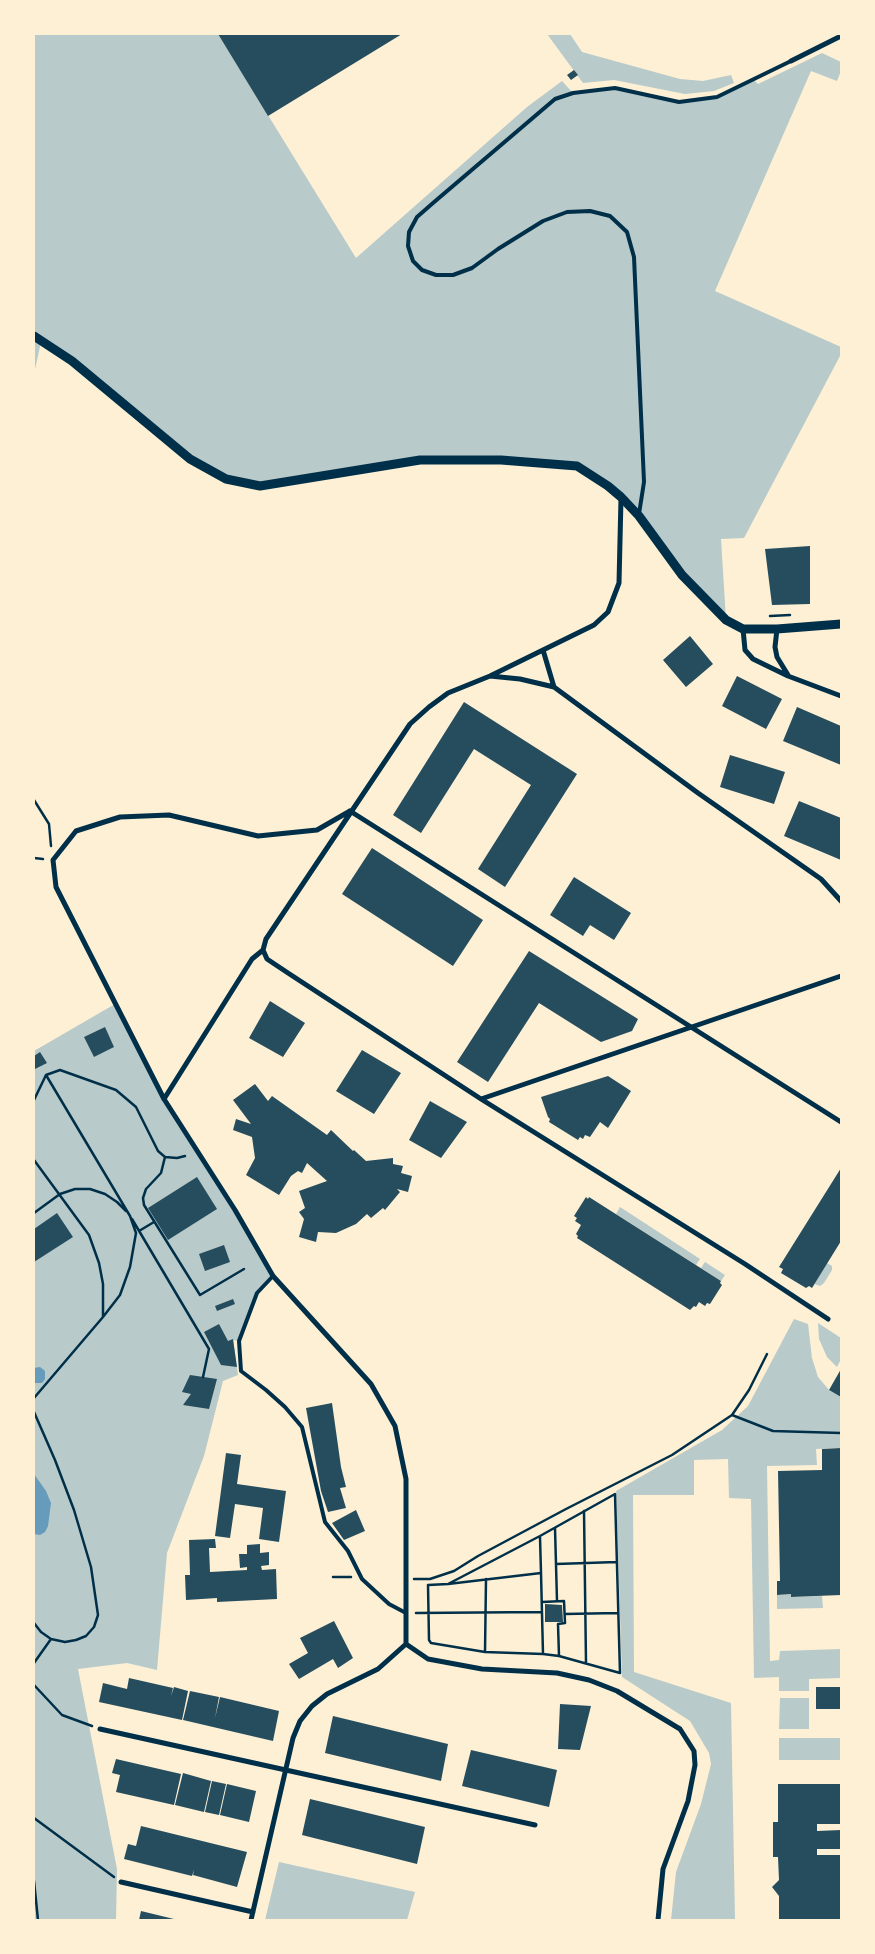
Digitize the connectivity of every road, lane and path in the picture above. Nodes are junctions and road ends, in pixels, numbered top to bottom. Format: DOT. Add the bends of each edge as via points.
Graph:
graph roads {
  1 [pos="841,36"];
  2 [pos="791,61"];
  3 [pos="34,336"];
  4 [pos="621,497"];
  5 [pos="638,516"];
  6 [pos="841,624"];
  7 [pos="743,629"];
  8 [pos="777,629"];
  9 [pos="543,650"];
  10 [pos="490,676"];
  11 [pos="788,676"];
  12 [pos="554,687"];
  13 [pos="841,696"];
  14 [pos="34,800"];
  15 [pos="350,811"];
  16 [pos="53,860"];
  17 [pos="841,901"];
  18 [pos="263,950"];
  19 [pos="841,976"];
  20 [pos="692,1027"];
  21 [pos="46,1074"];
  22 [pos="164,1099"];
  23 [pos="482,1099"];
  24 [pos="34,1100"];
  25 [pos="841,1122"];
  26 [pos="185,1156"];
  27 [pos="165,1157"];
  28 [pos="34,1160"];
  29 [pos="60,1194"];
  30 [pos="34,1213"];
  31 [pos="130,1216"];
  32 [pos="154,1222"];
  33 [pos="139,1231"];
  34 [pos="244,1269"];
  35 [pos="273,1276"];
  36 [pos="103,1317"];
  37 [pos="828,1319"];
  38 [pos="767,1354"];
  39 [pos="202,1377"];
  40 [pos="34,1398"];
  41 [pos="34,1412"];
  42 [pos="732,1415"];
  43 [pos="841,1433"];
  44 [pos="584,1511"];
  45 [pos="555,1527"];
  46 [pos="540,1536"];
  47 [pos="617,1562"];
  48 [pos="585,1563"];
  49 [pos="556,1564"];
  50 [pos="541,1572"];
  51 [pos="333,1577"];
  52 [pos="361,1577"];
  53 [pos="406,1579"];
  54 [pos="486,1579"];
  55 [pos="448,1584"];
  56 [pos="557,1601"];
  57 [pos="541,1602"];
  58 [pos="542,1612"];
  59 [pos="406,1613"];
  60 [pos="486,1613"];
  61 [pos="586,1613"];
  62 [pos="618,1613"];
  63 [pos="428,1614"];
  64 [pos="565,1614"];
  65 [pos="34,1623"];
  66 [pos="51,1639"];
  67 [pos="406,1644"];
  68 [pos="485,1652"];
  69 [pos="543,1654"];
  70 [pos="559,1656"];
  71 [pos="34,1662"];
  72 [pos="586,1663"];
  73 [pos="34,1685"];
  74 [pos="100,1729"];
  75 [pos="286,1770"];
  76 [pos="34,1818"];
  77 [pos="535,1825"];
  78 [pos="34,1881"];
  79 [pos="121,1882"];
  80 [pos="253,1912"];
  81 [pos="38,1920"];
  82 [pos="251,1920"];
  83 [pos="658,1920"];
  1 -- 2 [label="street"];
  2 -- 5 [label="lane" via="717,97 679,102 615,88 573,93 555,99 433,202 408,232 413,261 422,270 436,275 453,275 472,268 543,221 566,212 610,216 627,232 634,257 644,482"];
  3 -- 4 [label="street" via="72,361 190,459 226,479 260,486 420,460 501,460 576,466"];
  4 -- 5 [label="street"];
  4 -- 9 [label="street" via="619,583 608,612 594,625"];
  5 -- 7 [label="street" via="708,604 726,620"];
  6 -- 8 [label="street"];
  7 -- 8 [label="street"];
  7 -- 11 [label="street" via="745,650 753,659"];
  8 -- 11 [label="street" via="777,657"];
  9 -- 10 [label="street"];
  9 -- 12 [label="street"];
  10 -- 12 [label="street"];
  10 -- 15 [label="street" via="448,693 410,724"];
  11 -- 13 [label="street"];
  12 -- 17 [label="street" via="821,880"];
  14 -- 16 [label="path" via="49,824"];
  15 -- 16 [label="street" via="317,830 258,836 169,815 120,817 76,831"];
  15 -- 18 [label="street" via="266,939"];
  15 -- 20 [label="street"];
  16 -- 22 [label="street" via="56,887"];
  18 -- 22 [label="street" via="252,959"];
  18 -- 23 [label="street" via="267,959"];
  19 -- 20 [label="street"];
  20 -- 23 [label="street"];
  20 -- 25 [label="street"];
  21 -- 24 [label="path"];
  21 -- 27 [label="path" via="60,1070 116,1090 136,1107 158,1151"];
  21 -- 31 [label="path"];
  22 -- 35 [label="street"];
  23 -- 37 [label="street"];
  26 -- 27 [label="path"];
  27 -- 32 [label="path" via="161,1173 142,1198"];
  28 -- 29 [label="path"];
  29 -- 30 [label="path"];
  29 -- 31 [label="path" via="90,1189 118,1202"];
  29 -- 36 [label="path" via="89,1235 99,1263"];
  31 -- 33 [label="path"];
  31 -- 36 [label="path" via="136,1233 130,1267 120,1295"];
  32 -- 33 [label="path"];
  32 -- 34 [label="path" via="200,1295"];
  33 -- 39 [label="path" via="209,1349"];
  35 -- 52 [label="lane" via="257,1293 239,1340 241,1371 285,1407 302,1428 324,1522 348,1551"];
  35 -- 53 [label="street" via="371,1384 395,1426 406,1479"];
  36 -- 40 [label="path"];
  38 -- 42 [label="path"];
  41 -- 66 [label="path" via="74,1510 91,1567 98,1615 86,1636 65,1642"];
  42 -- 43 [label="path" via="773,1431"];
  42 -- 53 [label="path" via="672,1455 454,1571 430,1579"];
  44 -- 45 [label="path"];
  44 -- 47 [label="path" via="615,1494"];
  44 -- 48 [label="path"];
  45 -- 46 [label="path"];
  45 -- 49 [label="path"];
  46 -- 50 [label="path"];
  46 -- 55 [label="path"];
  47 -- 48 [label="path"];
  47 -- 62 [label="path"];
  48 -- 49 [label="path"];
  48 -- 61 [label="path"];
  49 -- 56 [label="path"];
  50 -- 54 [label="path"];
  50 -- 57 [label="path"];
  51 -- 52 [label="path"];
  52 -- 59 [label="lane" via="375,1593"];
  53 -- 59 [label="street"];
  54 -- 55 [label="path"];
  54 -- 60 [label="path"];
  55 -- 63 [label="path" via="428,1585"];
  56 -- 57 [label="path"];
  56 -- 64 [label="path" via="564,1601"];
  57 -- 58 [label="path"];
  58 -- 60 [label="path"];
  58 -- 69 [label="path"];
  59 -- 63 [label="path"];
  59 -- 67 [label="street"];
  60 -- 63 [label="path"];
  60 -- 68 [label="path"];
  61 -- 62 [label="path"];
  61 -- 64 [label="path"];
  61 -- 72 [label="path"];
  62 -- 72 [label="path" via="620,1673"];
  63 -- 68 [label="path" via="431,1643"];
  64 -- 70 [label="path" via="564,1624 558,1624"];
  65 -- 66 [label="path"];
  66 -- 71 [label="path"];
  67 -- 75 [label="street" via="378,1669 327,1694 312,1706 300,1721 293,1738"];
  67 -- 83 [label="street" via="428,1659 482,1669 557,1673 589,1680 617,1691 680,1730 694,1751 695,1765 688,1801 664,1869"];
  68 -- 69 [label="path"];
  69 -- 70 [label="path"];
  70 -- 72 [label="path"];
  73 -- 74 [label="path" via="62,1715"];
  74 -- 75 [label="street"];
  75 -- 77 [label="street"];
  75 -- 80 [label="street"];
  76 -- 79 [label="path"];
  78 -- 81 [label="path"];
  79 -- 80 [label="street"];
  80 -- 82 [label="street"];
}
